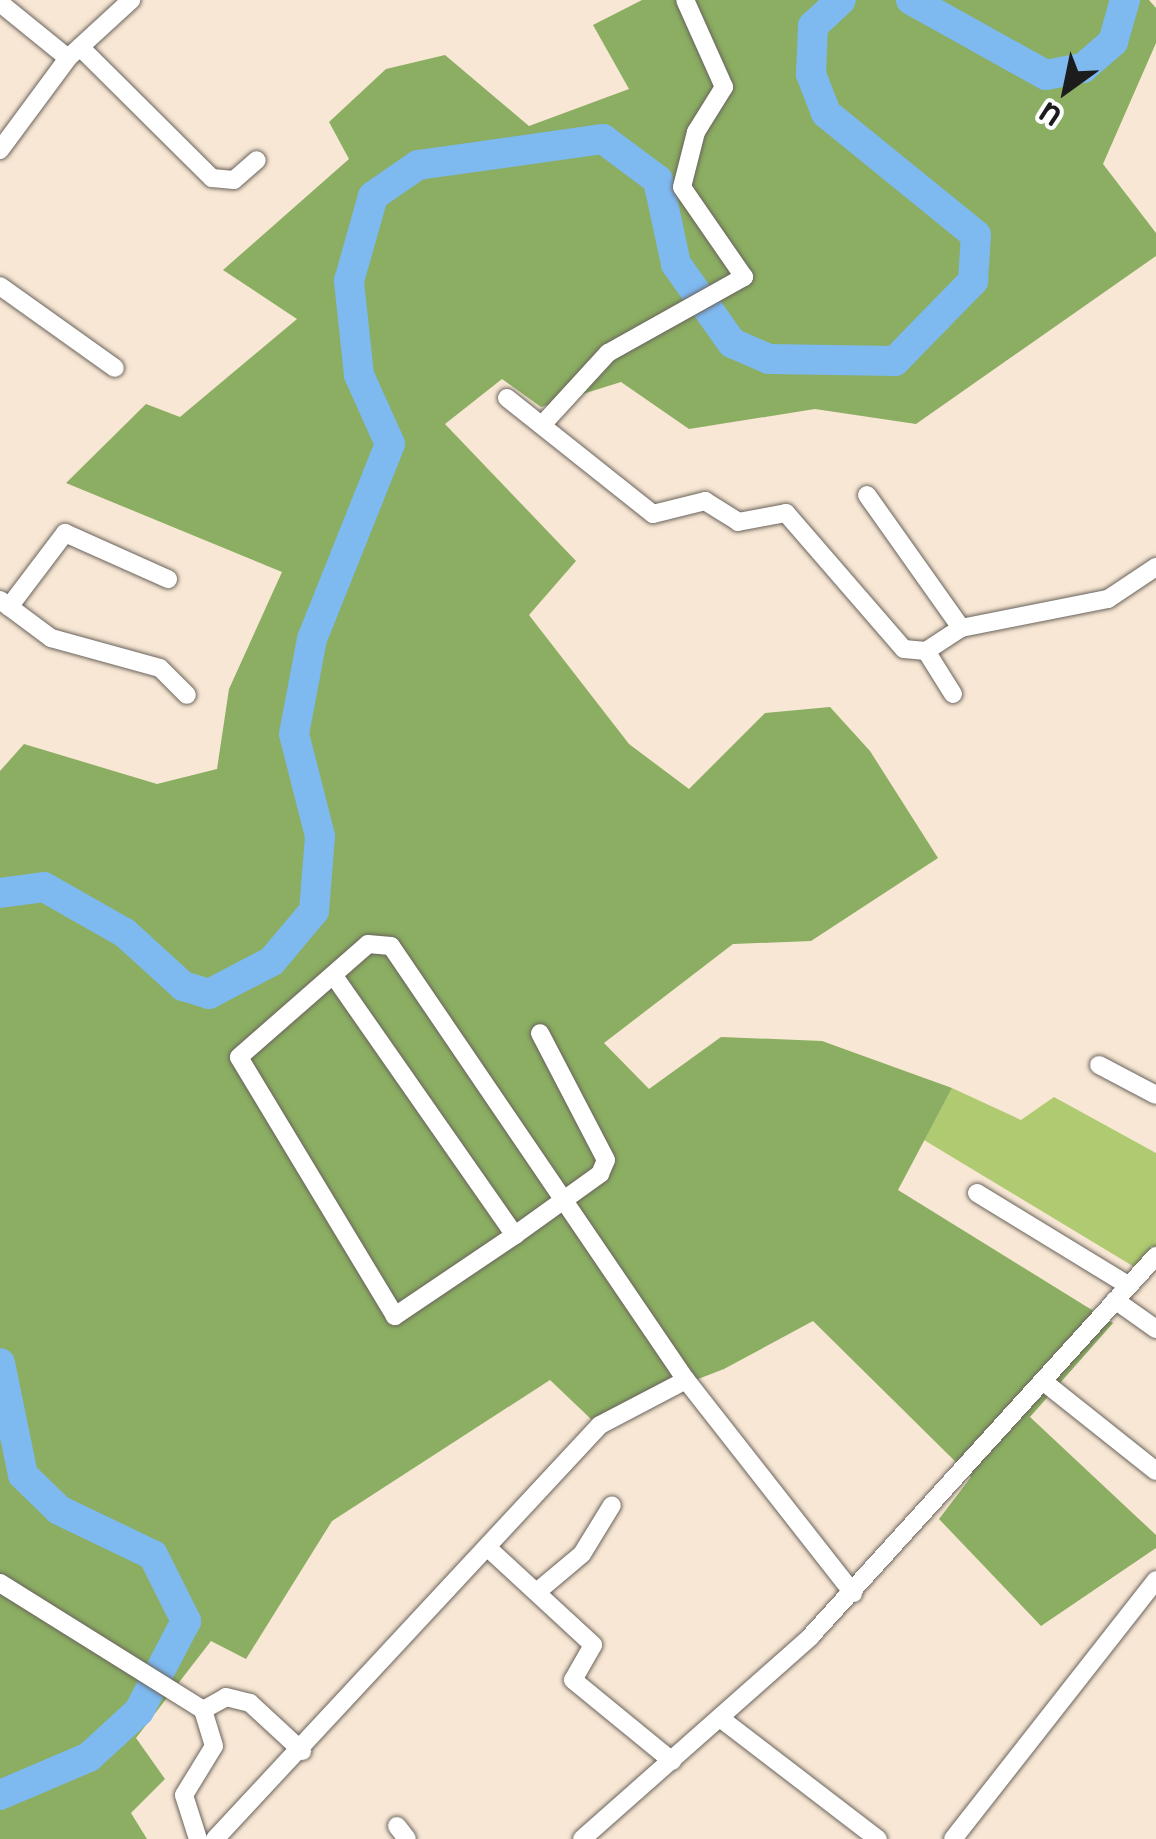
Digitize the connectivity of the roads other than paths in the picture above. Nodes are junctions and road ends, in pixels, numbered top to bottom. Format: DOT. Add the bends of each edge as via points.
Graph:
graph roads {
  1 [pos="131,0"];
  2 [pos="685,0"];
  3 [pos="0,3"];
  4 [pos="74,53"];
  5 [pos="0,150"];
  6 [pos="257,160"];
  7 [pos="0,286"];
  8 [pos="115,368"];
  9 [pos="507,398"];
  10 [pos="542,424"];
  11 [pos="866,495"];
  12 [pos="1156,567"];
  13 [pos="168,579"];
  14 [pos="5,604"];
  15 [pos="960,628"];
  16 [pos="926,652"];
  17 [pos="953,694"];
  18 [pos="187,695"];
  19 [pos="334,976"];
  20 [pos="540,1034"];
  21 [pos="1099,1065"];
  22 [pos="1156,1096"];
  23 [pos="977,1192"];
  24 [pos="564,1200"];
  25 [pos="515,1234"];
  26 [pos="1156,1256"];
  27 [pos="1142,1279"];
  28 [pos="1115,1300"];
  29 [pos="1156,1329"];
  30 [pos="686,1380"];
  31 [pos="1044,1382"];
  32 [pos="1156,1471"];
  33 [pos="612,1505"];
  34 [pos="488,1548"];
  35 [pos="1156,1580"];
  36 [pos="0,1583"];
  37 [pos="538,1591"];
  38 [pos="853,1593"];
  39 [pos="198,1707"];
  40 [pos="724,1721"];
  41 [pos="302,1751"];
  42 [pos="672,1761"];
  43 [pos="198,1839"];
  44 [pos="215,1839"];
  45 [pos="582,1839"];
  46 [pos="878,1839"];
  47 [pos="953,1839"];
  1 -- 4 [label="street"];
  2 -- 10 [label="street" via="724,87 696,132 682,187 744,275 608,353"];
  3 -- 4 [label="street"];
  4 -- 5 [label="street"];
  4 -- 6 [label="street" via="212,178 234,180"];
  7 -- 8 [label="street"];
  9 -- 10 [label="street"];
  10 -- 16 [label="street" via="654,514 705,501 738,522 786,513 904,648"];
  11 -- 15 [label="street"];
  12 -- 15 [label="street" via="1108,600"];
  13 -- 14 [label="street" via="65,533"];
  14 -- 18 [label="street" via="51,638 160,668"];
  15 -- 16 [label="street"];
  16 -- 17 [label="street"];
  19 -- 24 [label="street" via="368,944 391,946"];
  19 -- 25 [label="street"];
  19 -- 25 [label="street" via="247,1047 239,1067 389,1312 401,1316"];
  20 -- 24 [label="street" via="606,1160"];
  21 -- 22 [label="street"];
  23 -- 27 [label="street"];
  24 -- 25 [label="street"];
  24 -- 30 [label="street"];
  26 -- 27 [label="street"];
  27 -- 28 [label="street"];
  28 -- 29 [label="street"];
  28 -- 31 [label="street"];
  30 -- 34 [label="street" via="600,1425"];
  30 -- 38 [label="street"];
  31 -- 32 [label="street"];
  31 -- 38 [label="street"];
  33 -- 37 [label="street" via="582,1554"];
  34 -- 37 [label="street"];
  34 -- 41 [label="street"];
  35 -- 47 [label="street"];
  36 -- 39 [label="street"];
  37 -- 42 [label="street" via="593,1645 573,1680"];
  38 -- 40 [label="street"];
  39 -- 41 [label="street" via="226,1697 250,1703"];
  39 -- 43 [label="street" via="214,1746 184,1795"];
  40 -- 42 [label="street"];
  40 -- 46 [label="street"];
  41 -- 44 [label="street"];
  42 -- 45 [label="street"];
}
